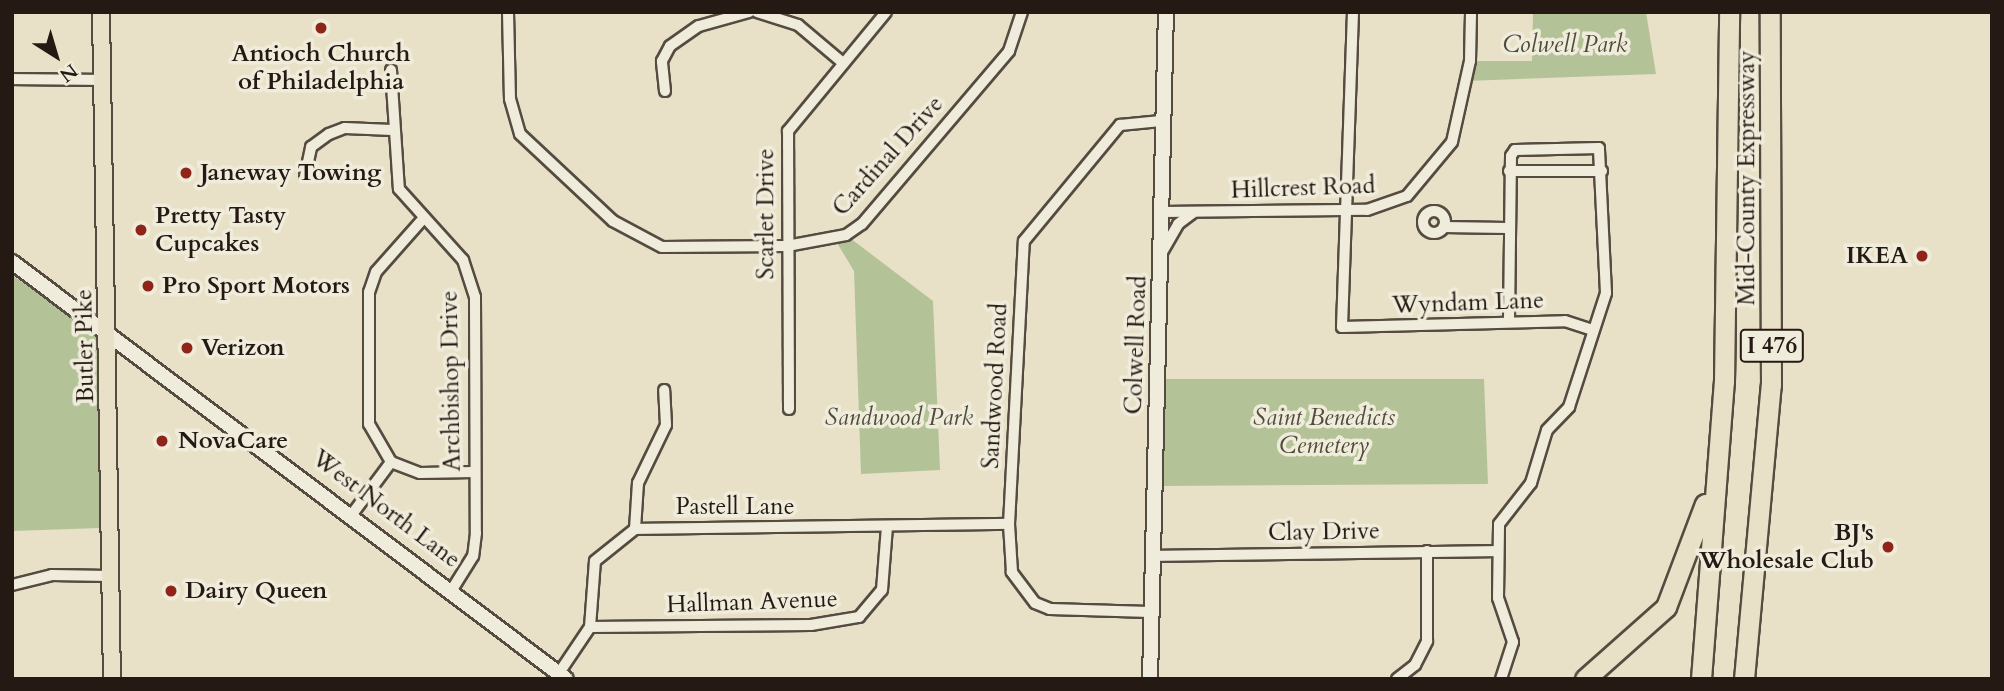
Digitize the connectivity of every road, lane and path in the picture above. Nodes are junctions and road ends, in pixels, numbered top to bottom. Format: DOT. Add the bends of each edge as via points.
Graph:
graph roads {
  1 [pos="101,12"];
  2 [pos="508,12"];
  3 [pos="749,12"];
  4 [pos="757,12"];
  5 [pos="886,12"];
  6 [pos="1022,12"];
  7 [pos="1166,12"];
  8 [pos="1353,12"];
  9 [pos="1471,12"];
  10 [pos="1728,12"];
  11 [pos="1770,12"];
  12 [pos="842,62"];
  13 [pos="391,70"];
  14 [pos="12,79"];
  15 [pos="102,80"];
  16 [pos="665,92"];
  17 [pos="1161,121"];
  18 [pos="392,130"];
  19 [pos="1509,171"];
  20 [pos="1602,171"];
  21 [pos="305,176"];
  22 [pos="1346,209"];
  23 [pos="1162,212"];
  24 [pos="1194,212"];
  25 [pos="422,220"];
  26 [pos="1444,227"];
  27 [pos="1507,228"];
  28 [pos="787,246"];
  29 [pos="1161,254"];
  30 [pos="12,262"];
  31 [pos="1509,321"];
  32 [pos="108,330"];
  33 [pos="1593,330"];
  34 [pos="1724,382"];
  35 [pos="1771,385"];
  36 [pos="664,390"];
  37 [pos="789,409"];
  38 [pos="391,462"];
  39 [pos="474,472"];
  40 [pos="353,513"];
  41 [pos="1009,524"];
  42 [pos="887,527"];
  43 [pos="635,529"];
  44 [pos="1427,551"];
  45 [pos="1497,551"];
  46 [pos="1152,556"];
  47 [pos="109,576"];
  48 [pos="12,585"];
  49 [pos="453,588"];
  50 [pos="1150,612"];
  51 [pos="590,627"];
  52 [pos="562,676"];
  53 [pos="112,679"];
  54 [pos="1150,679"];
  55 [pos="1397,679"];
  56 [pos="1501,679"];
  57 [pos="1585,679"];
  58 [pos="1701,679"];
  59 [pos="1744,679"];
  60 [pos="1754,679"];
  1 -- 15 [label="main road, Butler Pike"];
  2 -- 28 [label="street, Cardinal Drive" via="510,99 520,134 613,221 662,247"];
  3 -- 16 [label="street" via="699,26 670,46 662,61"];
  4 -- 12 [label="street" via="790,20"];
  5 -- 12 [label="street, Scarlet Drive"];
  6 -- 28 [label="street, Cardinal Drive" via="1009,51 862,224 846,235"];
  7 -- 17 [label="street, Colwell Road"];
  8 -- 22 [label="street"];
  9 -- 22 [label="street, Hillcrest Road" via="1466,81 1441,163 1388,206"];
  10 -- 34 [label="highway, Mid-County Expressway / I 476"];
  11 -- 35 [label="highway, Mid-County Expressway / I 476"];
  12 -- 28 [label="street, Scarlet Drive" via="788,131"];
  13 -- 18 [label="street, Archbishop Drive"];
  14 -- 15 [label="street"];
  15 -- 32 [label="main road, Butler Pike"];
  17 -- 23 [label="street, Colwell Road"];
  17 -- 41 [label="street, Sandwood Road" via="1115,129 1024,241"];
  18 -- 21 [label="street" via="345,128 329,134 311,147"];
  18 -- 25 [label="street, Archbishop Drive" via="398,189"];
  19 -- 20 [label="street"];
  19 -- 20 [label="street" via="1515,150 1599,148"];
  19 -- 27 [label="street"];
  20 -- 33 [label="street" via="1606,293"];
  22 -- 24 [label="street, Hillcrest Road"];
  22 -- 31 [label="street, Wyndam Lane" via="1342,327"];
  23 -- 24 [label="street, Hillcrest Road"];
  23 -- 29 [label="street, Colwell Road"];
  24 -- 29 [label="street" via="1178,224"];
  25 -- 38 [label="street" via="376,272 369,292 369,424"];
  25 -- 39 [label="street, Archbishop Drive" via="463,260 475,297"];
  26 -- 27 [label="street"];
  27 -- 31 [label="street"];
  28 -- 37 [label="street, Scarlet Drive"];
  29 -- 46 [label="street, Colwell Road"];
  30 -- 32 [label="street, West North Lane"];
  31 -- 33 [label="street, Wyndam Lane" via="1565,321"];
  32 -- 40 [label="street, West North Lane"];
  32 -- 47 [label="main road, Butler Pike"];
  33 -- 45 [label="street" via="1569,407 1546,430 1531,484 1501,517"];
  34 -- 57 [label="highway" via="1701,528 1683,576 1667,607"];
  34 -- 58 [label="highway, Mid-County Expressway / I 476"];
  35 -- 59 [label="highway, Mid-County Expressway / I 476"];
  35 -- 60 [label="highway"];
  36 -- 43 [label="street" via="666,425 638,483"];
  38 -- 39 [label="street" via="420,472"];
  38 -- 40 [label="street"];
  39 -- 49 [label="street, Archbishop Drive" via="473,556"];
  40 -- 49 [label="street, West North Lane"];
  41 -- 42 [label="street, Pastell Lane"];
  41 -- 50 [label="street, Sandwood Road" via="1012,572 1035,603 1050,609"];
  42 -- 43 [label="street, Pastell Lane"];
  42 -- 51 [label="street, Hallman Avenue" via="882,590 859,617 811,625"];
  43 -- 51 [label="street" via="595,561"];
  44 -- 45 [label="street, Clay Drive"];
  44 -- 46 [label="street, Clay Drive"];
  44 -- 55 [label="street" via="1427,641 1415,665"];
  45 -- 56 [label="street" via="1498,598 1513,642"];
  46 -- 50 [label="street, Colwell Road"];
  47 -- 48 [label="street" via="52,575"];
  47 -- 53 [label="main road, Butler Pike"];
  49 -- 52 [label="street, West North Lane"];
  50 -- 54 [label="street, Colwell Road"];
  51 -- 52 [label="street"];
}
